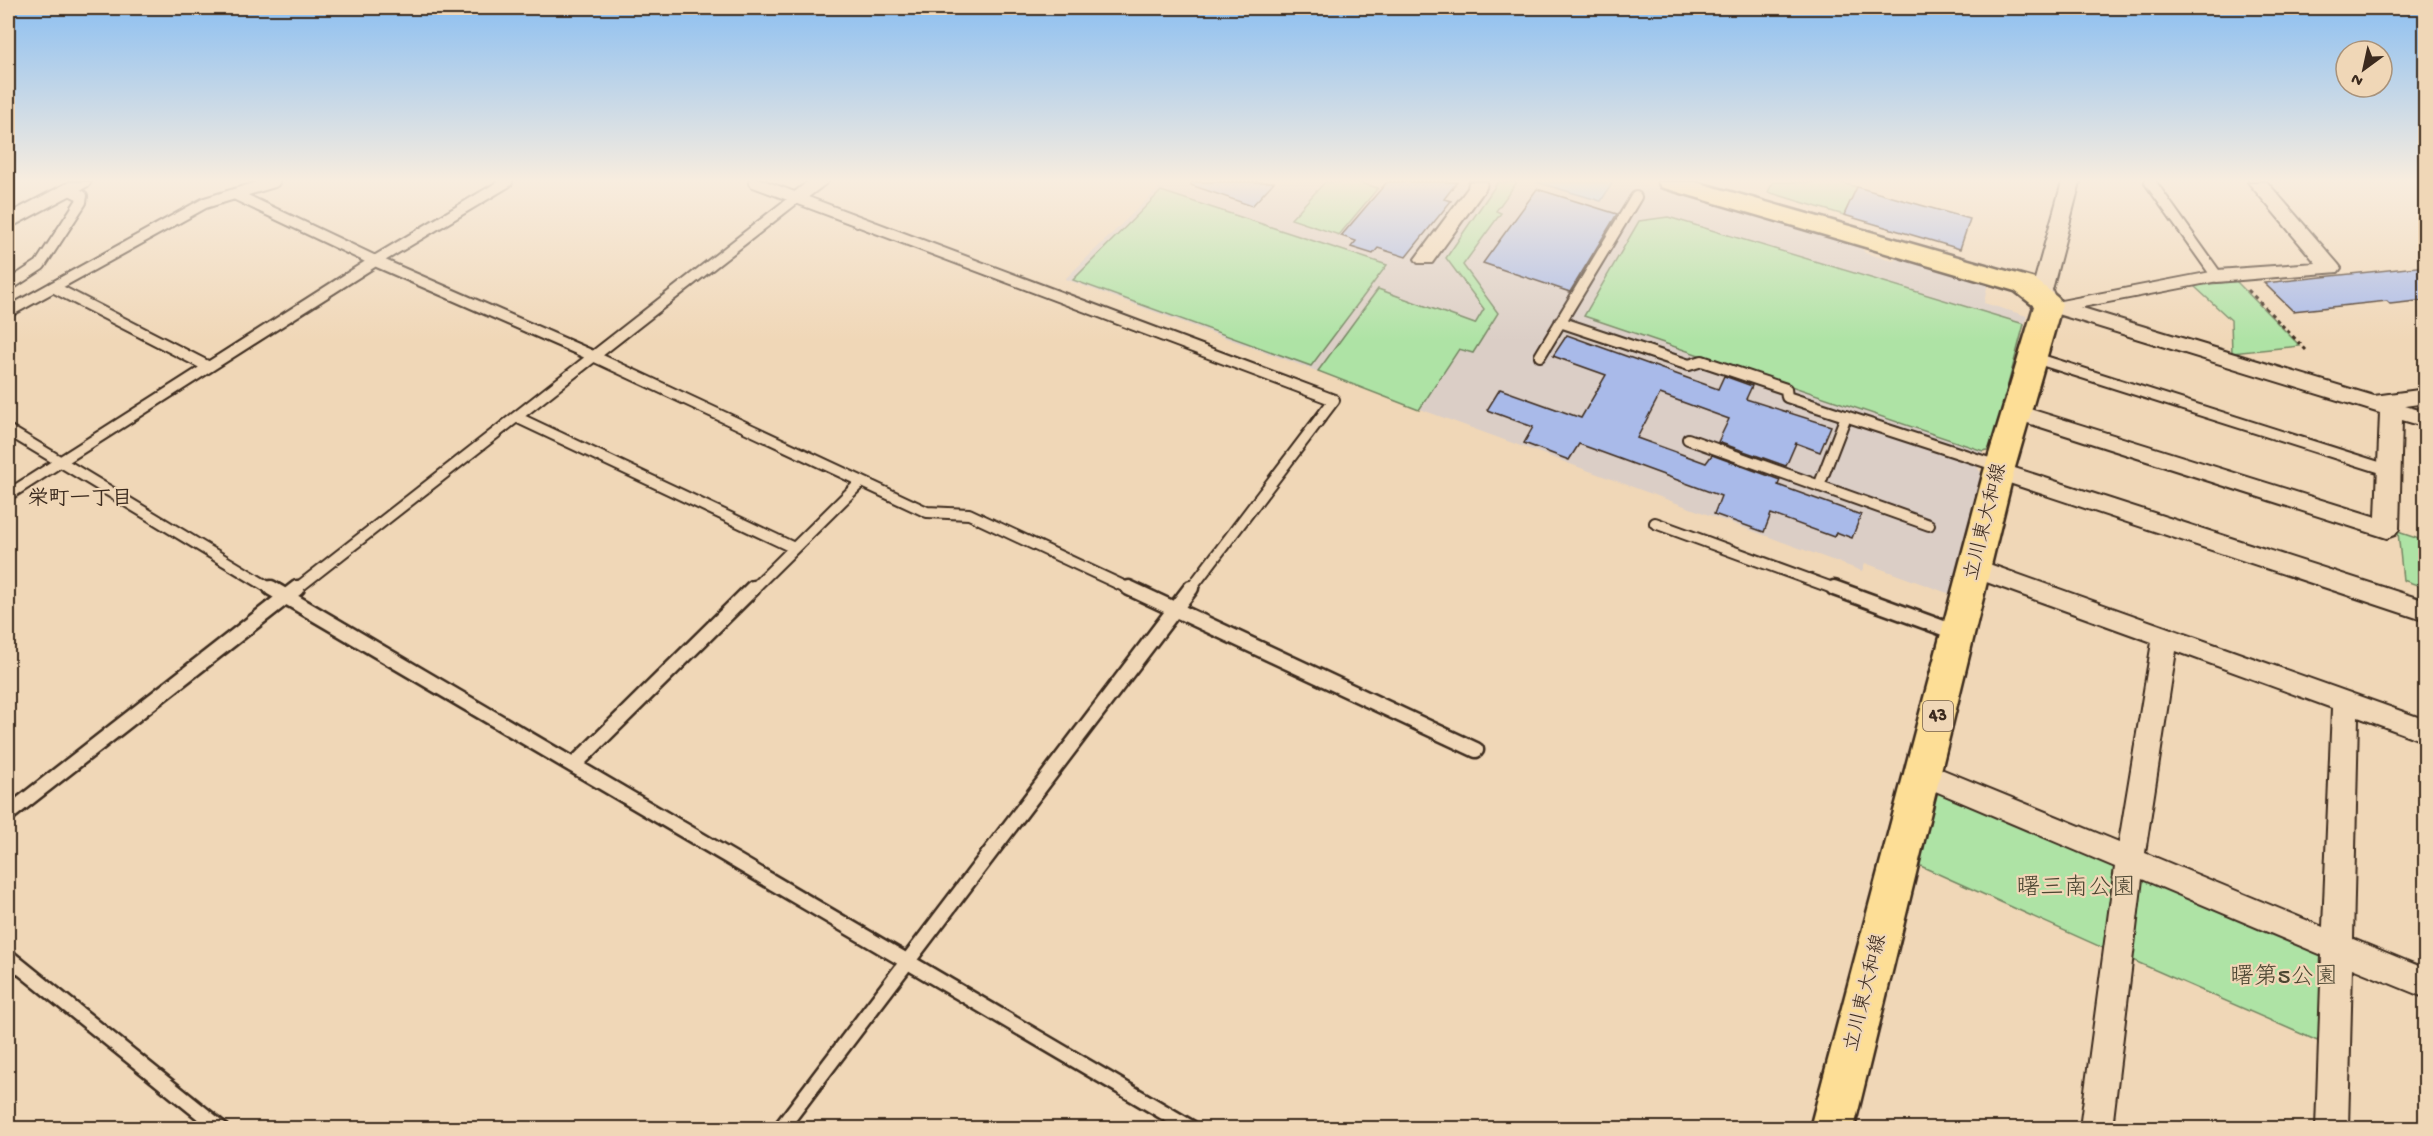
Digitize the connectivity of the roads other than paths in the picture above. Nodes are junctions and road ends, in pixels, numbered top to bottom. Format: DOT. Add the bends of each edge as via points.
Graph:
graph roads {
  1 [pos="60,235"];
  2 [pos="147,235"];
  3 [pos="320,235"];
  4 [pos="418,235"];
  5 [pos="748,235"];
  6 [pos="895,235"];
  7 [pos="1443,235"];
  8 [pos="1613,235"];
  9 [pos="1853,235"];
  10 [pos="2057,235"];
  11 [pos="2192,235"];
  12 [pos="2303,235"];
  13 [pos="1425,259"];
  14 [pos="375,261"];
  15 [pos="2225,276"];
  16 [pos="8,286"];
  17 [pos="53,287"];
  18 [pos="2052,306"];
  19 [pos="8,312"];
  20 [pos="1560,322"];
  21 [pos="593,356"];
  22 [pos="1540,356"];
  23 [pos="2031,357"];
  24 [pos="209,367"];
  25 [pos="2426,396"];
  26 [pos="2381,406"];
  27 [pos="2017,412"];
  28 [pos="1846,416"];
  29 [pos="516,417"];
  30 [pos="2426,420"];
  31 [pos="8,430"];
  32 [pos="1688,439"];
  33 [pos="61,461"];
  34 [pos="2388,470"];
  35 [pos="1999,471"];
  36 [pos="861,482"];
  37 [pos="1819,486"];
  38 [pos="8,495"];
  39 [pos="1655,523"];
  40 [pos="1929,525"];
  41 [pos="794,548"];
  42 [pos="1975,568"];
  43 [pos="285,597"];
  44 [pos="1173,610"];
  45 [pos="2426,611"];
  46 [pos="1958,633"];
  47 [pos="2166,636"];
  48 [pos="2345,701"];
  49 [pos="2426,731"];
  50 [pos="1476,750"];
  51 [pos="574,765"];
  52 [pos="1924,774"];
  53 [pos="8,814"];
  54 [pos="2130,860"];
  55 [pos="2336,947"];
  56 [pos="8,957"];
  57 [pos="908,960"];
  58 [pos="2426,984"];
  59 [pos="220,1128"];
  60 [pos="781,1128"];
  61 [pos="1191,1128"];
  62 [pos="1833,1128"];
  63 [pos="2096,1128"];
  64 [pos="2332,1128"];
  1 -- 16 [label="lane" via="40,265"];
  2 -- 17 [label="lane"];
  3 -- 14 [label="lane"];
  4 -- 14 [label="lane"];
  5 -- 21 [label="lane"];
  6 -- 44 [label="lane" via="1334,400"];
  7 -- 13 [label="street"];
  8 -- 20 [label="lane"];
  9 -- 18 [label="main road" via="2025,285"];
  10 -- 18 [label="street" via="2042,290"];
  11 -- 15 [label="lane"];
  12 -- 15 [label="street" via="2331,268"];
  14 -- 21 [label="lane"];
  14 -- 24 [label="lane"];
  15 -- 18 [label="lane"];
  17 -- 19 [label="lane"];
  17 -- 24 [label="lane"];
  18 -- 23 [label="main road, 立川東大和線 / 43"];
  18 -- 26 [label="street"];
  20 -- 22 [label="lane"];
  20 -- 28 [label="lane" via="1689,365 1702,361 1713,364 1786,389 1787,397"];
  21 -- 29 [label="lane"];
  21 -- 36 [label="lane"];
  23 -- 27 [label="main road, 立川東大和線 / 43"];
  23 -- 34 [label="lane"];
  24 -- 33 [label="lane"];
  25 -- 26 [label="street"];
  26 -- 30 [label="street"];
  26 -- 34 [label="street"];
  27 -- 34 [label="street" via="2387,529"];
  27 -- 35 [label="main road, 立川東大和線 / 43"];
  28 -- 35 [label="lane" via="1989,464"];
  28 -- 37 [label="lane"];
  29 -- 41 [label="lane"];
  29 -- 43 [label="lane"];
  31 -- 33 [label="lane"];
  32 -- 37 [label="lane"];
  33 -- 38 [label="lane"];
  33 -- 43 [label="lane"];
  35 -- 42 [label="main road, 立川東大和線 / 43"];
  35 -- 45 [label="street"];
  36 -- 41 [label="lane"];
  36 -- 44 [label="lane" via="927,512 969,514"];
  37 -- 40 [label="lane"];
  39 -- 46 [label="lane"];
  41 -- 51 [label="lane"];
  42 -- 46 [label="main road, 立川東大和線 / 43"];
  42 -- 47 [label="street"];
  43 -- 51 [label="lane"];
  43 -- 53 [label="lane"];
  44 -- 50 [label="lane"];
  44 -- 57 [label="lane"];
  46 -- 52 [label="main road, 立川東大和線 / 43"];
  47 -- 48 [label="street"];
  47 -- 54 [label="street"];
  48 -- 49 [label="street"];
  48 -- 55 [label="street"];
  51 -- 57 [label="lane"];
  52 -- 54 [label="street"];
  52 -- 62 [label="main road, 立川東大和線 / 43"];
  54 -- 55 [label="street"];
  54 -- 63 [label="street"];
  55 -- 58 [label="street"];
  55 -- 64 [label="street"];
  56 -- 59 [label="lane"];
  57 -- 60 [label="lane"];
  57 -- 61 [label="lane"];
}
